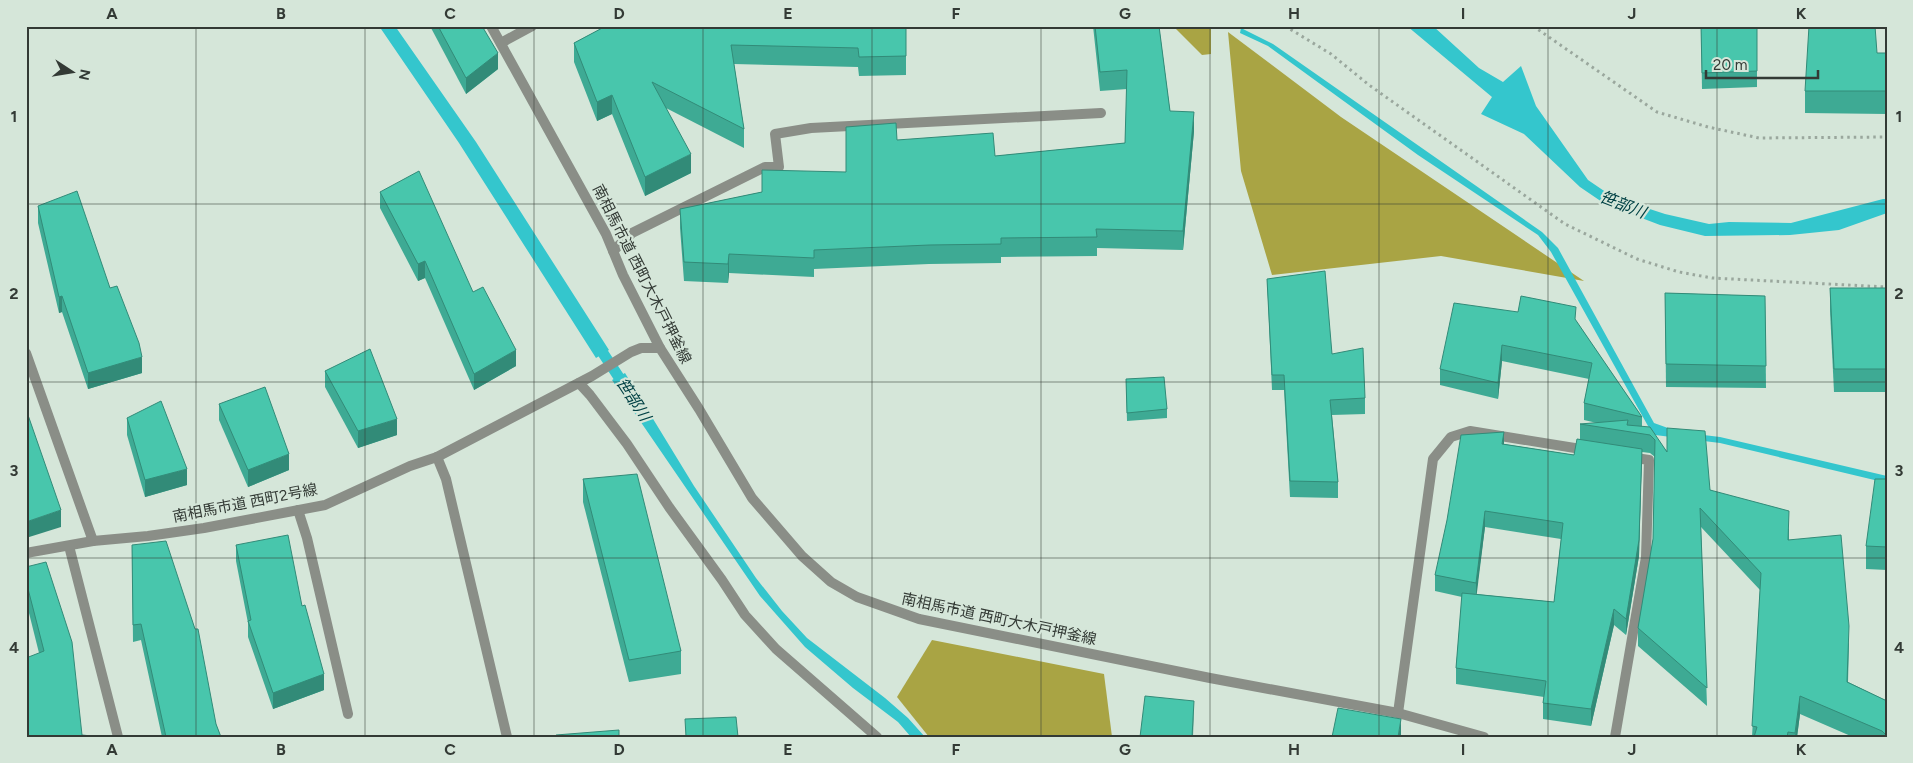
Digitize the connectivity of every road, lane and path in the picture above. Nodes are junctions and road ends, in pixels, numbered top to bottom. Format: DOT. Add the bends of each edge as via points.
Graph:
graph roads {
  1 [pos="491,26"];
  2 [pos="532,26"];
  3 [pos="1285,26"];
  4 [pos="1533,26"];
  5 [pos="501,43"];
  6 [pos="1101,113"];
  7 [pos="1887,136"];
  8 [pos="613,251"];
  9 [pos="1887,287"];
  10 [pos="660,348"];
  11 [pos="26,353"];
  12 [pos="579,383"];
  13 [pos="1593,452"];
  14 [pos="1622,456"];
  15 [pos="437,457"];
  16 [pos="298,510"];
  17 [pos="93,541"];
  18 [pos="70,546"];
  19 [pos="26,553"];
  20 [pos="1398,713"];
  21 [pos="348,714"];
  22 [pos="118,737"];
  23 [pos="506,737"];
  24 [pos="877,737"];
  25 [pos="1484,737"];
  26 [pos="1615,737"];
  1 -- 5 [label="street, 南相馬市道 西町大木戸押釜線"];
  2 -- 5 [label="street"];
  3 -- 9 [label="path" via="1331,54 1369,85 1558,220 1637,259 1712,278"];
  4 -- 7 [label="path" via="1657,112 1759,138"];
  5 -- 8 [label="street, 南相馬市道 西町大木戸押釜線"];
  6 -- 8 [label="street" via="811,128 775,134 779,167 765,167 632,233"];
  8 -- 10 [label="street, 南相馬市道 西町大木戸押釜線"];
  10 -- 12 [label="street, 南相馬市道 西町2号線" via="641,348 631,352"];
  10 -- 20 [label="street, 南相馬市道 西町大木戸押釜線" via="752,498 802,556 831,582 857,597 919,619 956,627"];
  11 -- 17 [label="street"];
  12 -- 15 [label="street, 南相馬市道 西町2号線"];
  12 -- 24 [label="street" via="627,444 745,614 776,649"];
  13 -- 20 [label="street" via="1470,430 1451,437 1433,459"];
  14 -- 26 [label="street" via="1649,460 1646,557"];
  15 -- 16 [label="street, 南相馬市道 西町2号線" via="325,504"];
  15 -- 23 [label="street" via="446,479"];
  16 -- 17 [label="street, 南相馬市道 西町2号線" via="204,528"];
  16 -- 21 [label="street"];
  17 -- 18 [label="street, 南相馬市道 西町2号線"];
  18 -- 19 [label="street, 南相馬市道 西町2号線"];
  18 -- 22 [label="street"];
  20 -- 25 [label="street, 南相馬市道 西町大木戸押釜線"];
}
